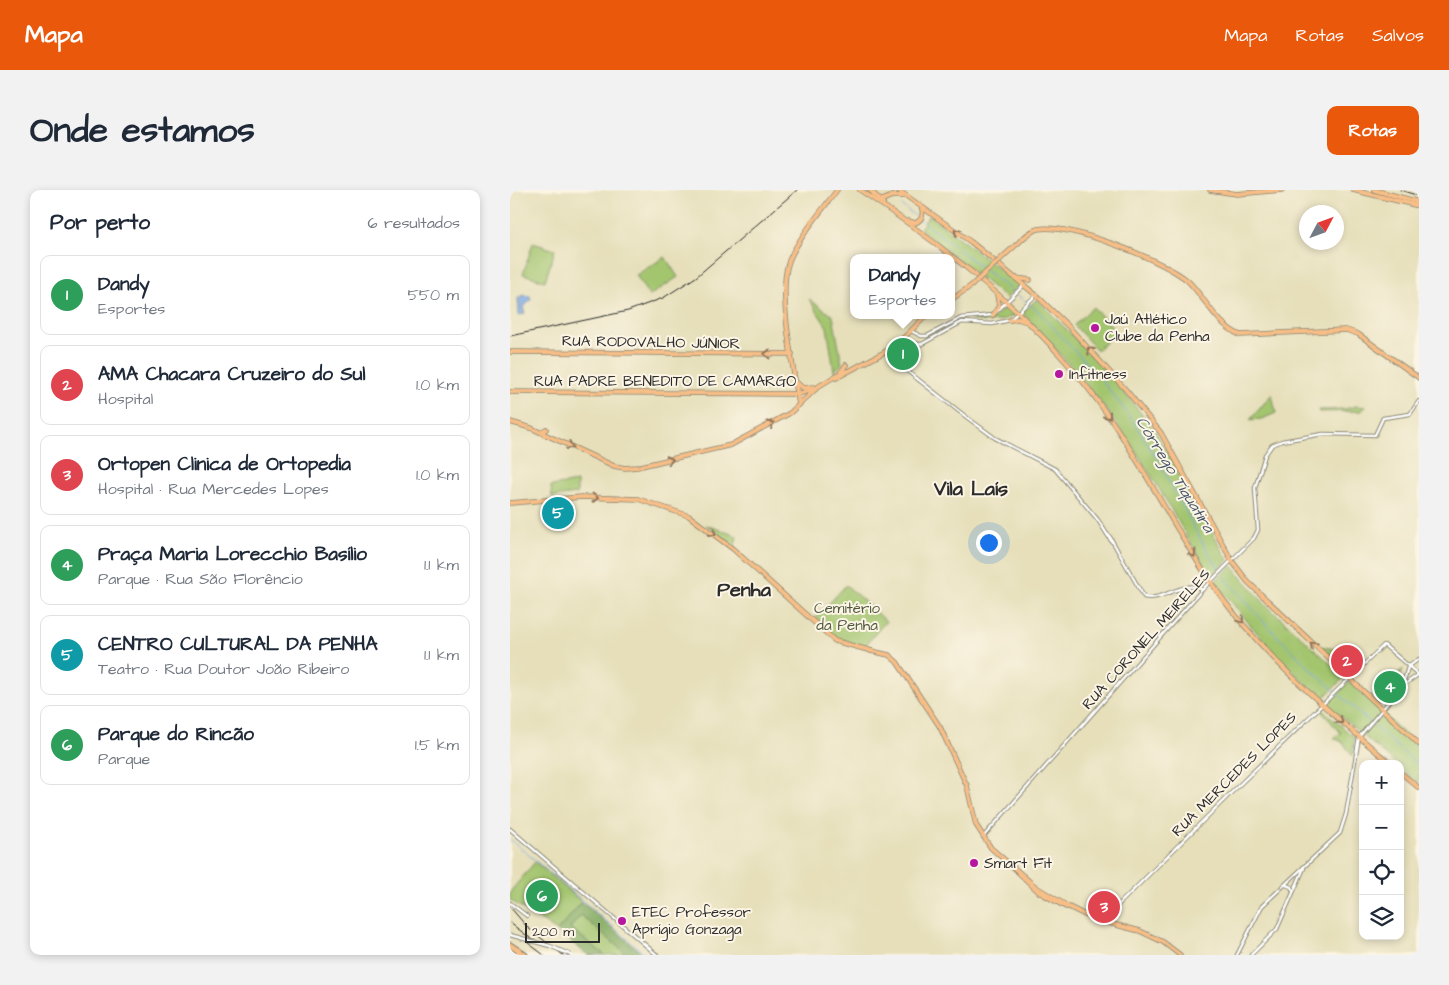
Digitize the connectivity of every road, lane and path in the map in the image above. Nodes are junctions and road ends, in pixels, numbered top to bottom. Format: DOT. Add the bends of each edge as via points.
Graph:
graph roads {
  1 [pos="837,190"];
  2 [pos="860,190"];
  3 [pos="870,190"];
  4 [pos="894,190"];
  5 [pos="898,190"];
  6 [pos="1210,190"];
  7 [pos="1282,190"];
  8 [pos="1353,190"];
  9 [pos="1374,190"];
  10 [pos="904,194"];
  11 [pos="880,201"];
  12 [pos="1419,202"];
  13 [pos="921,206"];
  14 [pos="1419,206"];
  15 [pos="904,220"];
  16 [pos="947,254"];
  17 [pos="955,260"];
  18 [pos="1016,278"];
  19 [pos="1030,280"];
  20 [pos="1024,285"];
  21 [pos="996,292"];
  22 [pos="1035,296"];
  23 [pos="955,297"];
  24 [pos="1008,301"];
  25 [pos="1019,312"];
  26 [pos="993,314"];
  27 [pos="923,319"];
  28 [pos="1010,320"];
  29 [pos="1032,325"];
  30 [pos="911,331"];
  31 [pos="922,336"];
  32 [pos="899,343"];
  33 [pos="922,344"];
  34 [pos="890,349"];
  35 [pos="510,352"];
  36 [pos="792,354"];
  37 [pos="846,364"];
  38 [pos="847,372"];
  39 [pos="839,374"];
  40 [pos="1419,378"];
  41 [pos="831,379"];
  42 [pos="796,382"];
  43 [pos="819,386"];
  44 [pos="510,392"];
  45 [pos="798,394"];
  46 [pos="1419,401"];
  47 [pos="799,405"];
  48 [pos="510,422"];
  49 [pos="546,429"];
  50 [pos="544,435"];
  51 [pos="511,503"];
  52 [pos="1232,561"];
  53 [pos="1210,582"];
  54 [pos="1202,590"];
  55 [pos="1419,659"];
  56 [pos="1408,667"];
  57 [pos="1419,675"];
  58 [pos="1349,678"];
  59 [pos="1402,686"];
  60 [pos="1321,704"];
  61 [pos="1382,709"];
  62 [pos="1359,737"];
  63 [pos="1419,744"];
  64 [pos="1385,760"];
  65 [pos="1404,775"];
  66 [pos="1419,788"];
  67 [pos="510,829"];
  68 [pos="982,837"];
  69 [pos="1304,867"];
  70 [pos="1285,885"];
  71 [pos="1293,892"];
  72 [pos="510,903"];
  73 [pos="527,916"];
  74 [pos="1102,921"];
  75 [pos="510,935"];
  76 [pos="510,945"];
  77 [pos="510,949"];
  78 [pos="519,955"];
  79 [pos="525,955"];
  80 [pos="571,955"];
  81 [pos="657,955"];
  82 [pos="1180,955"];
  83 [pos="1237,955"];
  84 [pos="1251,955"];
  1 -- 36 [label="main road" via="789,261 784,292"];
  2 -- 11 [label="main road"];
  3 -- 11 [label="main road"];
  4 -- 10 [label="main road"];
  5 -- 10 [label="main road"];
  6 -- 7 [label="main road" via="1236,194"];
  8 -- 14 [label="main road"];
  9 -- 12 [label="main road"];
  10 -- 11 [label="main road"];
  10 -- 13 [label="main road"];
  11 -- 15 [label="main road"];
  13 -- 15 [label="main road" via="923,215 918,222"];
  18 -- 13 [label="main road, one-way"];
  15 -- 16 [label="main road"];
  17 -- 21 [label="main road"];
  18 -- 19 [label="main road"];
  18 -- 20 [label="main road"];
  20 -- 22 [label="main road"];
  20 -- 24 [label="street"];
  21 -- 24 [label="main road"];
  21 -- 26 [label="main road" via="1000,303"];
  22 -- 25 [label="street"];
  52 -- 22 [label="main road, one-way" via="1154,424 1069,327"];
  23 -- 40 [label="main road, bridge" via="972,286 1033,230 1073,231 1144,257 1185,279 1229,329 1240,336 1346,330 1358,334"];
  24 -- 25 [label="main road"];
  24 -- 26 [label="street"];
  25 -- 28 [label="street"];
  25 -- 29 [label="main road"];
  26 -- 31 [label="street" via="961,318"];
  27 -- 30 [label="main road"];
  28 -- 29 [label="main road"];
  28 -- 33 [label="street" via="992,324 962,322"];
  29 -- 53 [label="main road, one-way" via="1076,373 1136,455"];
  30 -- 31 [label="street"];
  30 -- 32 [label="main road"];
  31 -- 33 [label="street"];
  32 -- 33 [label="street"];
  32 -- 34 [label="main road"];
  34 -- 38 [label="main road"];
  34 -- 54 [label="street" via="902,367 995,438 1055,469 1111,540 1144,597 1166,595 1190,587"];
  36 -- 35 [label="main road, RUA RODOVALHO JÚNIOR, one-way"];
  36 -- 42 [label="main road"];
  37 -- 39 [label="main road"];
  38 -- 39 [label="main road"];
  38 -- 41 [label="main road"];
  39 -- 41 [label="main road"];
  41 -- 43 [label="main road"];
  42 -- 43 [label="main road" via="803,388"];
  42 -- 45 [label="main road"];
  43 -- 45 [label="main road, RUA PADRE BENEDITO DE CAMARGO"];
  43 -- 47 [label="main road"];
  44 -- 45 [label="main road, RUA PADRE BENEDITO DE CAMARGO"];
  45 -- 47 [label="main road"];
  46 -- 52 [label="street, RUA CORONEL MEIRELES" via="1410,414 1383,418 1375,435 1337,433 1272,445 1265,455 1255,488 1257,534"];
  50 -- 47 [label="main road, one-way" via="614,466 637,467 724,449"];
  48 -- 50 [label="main road"];
  49 -- 50 [label="main road"];
  51 -- 68 [label="main road, one-way" via="582,497 641,499 689,516 736,552 836,641 891,658 940,727 967,786"];
  52 -- 53 [label="street, RUA CORONEL MEIRELES"];
  58 -- 52 [label="main road, one-way" via="1269,603"];
  53 -- 54 [label="street, RUA CORONEL MEIRELES"];
  53 -- 60 [label="main road, one-way" via="1259,642"];
  54 -- 68 [label="street, RUA CORONEL MEIRELES"];
  55 -- 56 [label="street"];
  56 -- 57 [label="street"];
  56 -- 58 [label="street, RUA MERCEDES LOPES" via="1384,645"];
  56 -- 59 [label="street"];
  57 -- 59 [label="street"];
  58 -- 60 [label="street, RUA MERCEDES LOPES"];
  58 -- 61 [label="main road"];
  59 -- 61 [label="street"];
  60 -- 62 [label="main road, one-way"];
  60 -- 74 [label="street, RUA MERCEDES LOPES"];
  61 -- 62 [label="street"];
  61 -- 63 [label="main road"];
  62 -- 64 [label="main road"];
  62 -- 69 [label="street" via="1342,828 1336,838"];
  65 -- 66 [label="main road"];
  67 -- 81 [label="street"];
  68 -- 74 [label="main road" via="1039,892"];
  69 -- 70 [label="street"];
  69 -- 71 [label="street"];
  70 -- 71 [label="street"];
  70 -- 83 [label="street" via="1258,911"];
  71 -- 84 [label="street" via="1277,929"];
  72 -- 73 [label="street"];
  74 -- 82 [label="main road" via="1140,931"];
  75 -- 80 [label="street, bridge"];
  76 -- 79 [label="highway"];
  77 -- 78 [label="highway"];
}
